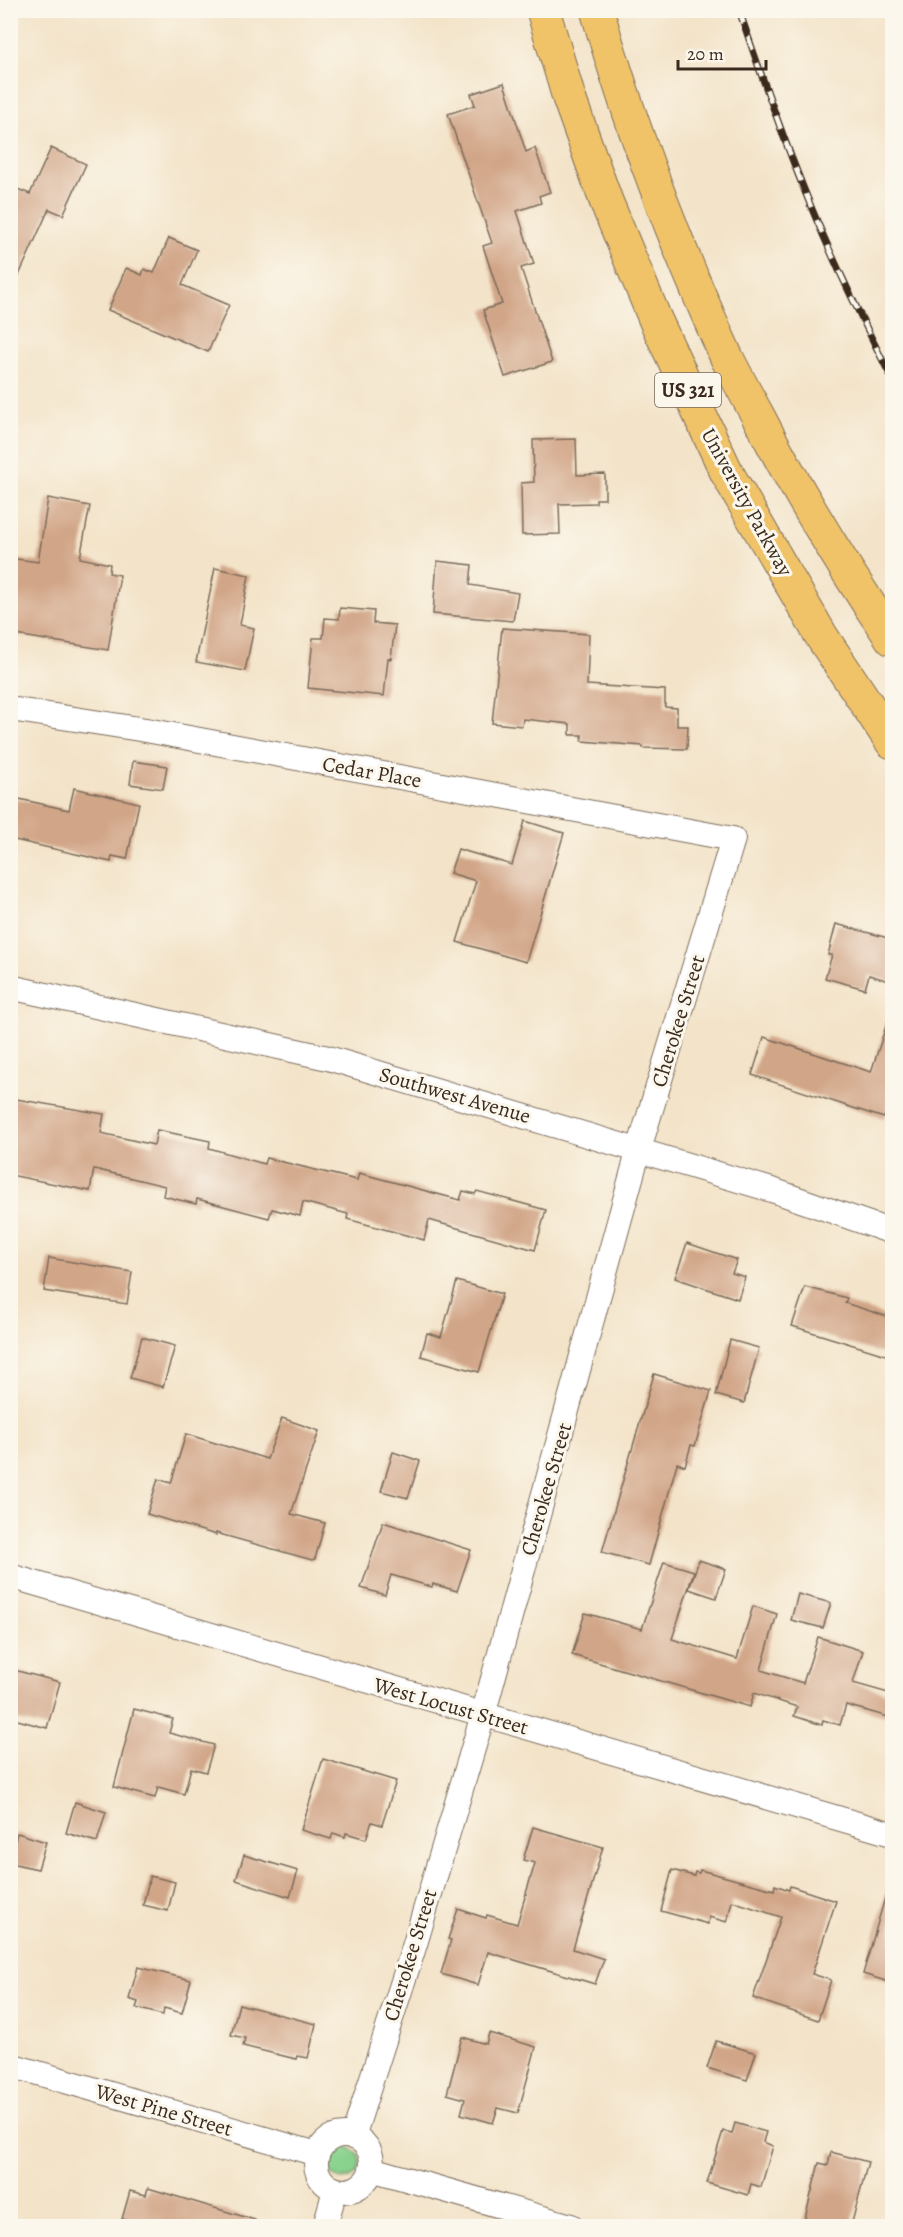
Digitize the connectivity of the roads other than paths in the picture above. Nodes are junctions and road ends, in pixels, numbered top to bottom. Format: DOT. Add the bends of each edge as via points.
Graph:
graph roads {
  1 [pos="543,10"];
  2 [pos="597,10"];
  3 [pos="892,639"];
  4 [pos="10,709"];
  5 [pos="892,742"];
  6 [pos="733,839"];
  7 [pos="10,987"];
  8 [pos="639,1149"];
  9 [pos="892,1232"];
  10 [pos="10,1576"];
  11 [pos="483,1715"];
  12 [pos="892,1834"];
  13 [pos="10,2065"];
  14 [pos="352,2137"];
  15 [pos="317,2154"];
  16 [pos="371,2169"];
  17 [pos="335,2190"];
  18 [pos="325,2226"];
  19 [pos="571,2226"];
  1 -- 5 [label="highway, University Parkway / US 321" via="606,201 655,319 727,473 822,637"];
  2 -- 3 [label="highway, US 321" via="664,212 728,360 790,479"];
  4 -- 6 [label="street, Cedar Place" via="146,730"];
  6 -- 8 [label="street, Cherokee Street"];
  7 -- 8 [label="street, Southwest Avenue" via="328,1058"];
  8 -- 9 [label="street, Southwest Avenue"];
  8 -- 11 [label="street, Cherokee Street"];
  10 -- 11 [label="street, West Locust Street"];
  11 -- 12 [label="street, West Locust Street"];
  11 -- 14 [label="street, Cherokee Street"];
  13 -- 15 [label="street, West Pine Street"];
  14 -- 15 [label="street" via="335,2136"];
  14 -- 16 [label="street" via="360,2140 370,2153"];
  15 -- 17 [label="street" via="317,2172"];
  16 -- 17 [label="street" via="368,2178 354,2189"];
  16 -- 19 [label="street"];
  17 -- 18 [label="street"];
}
